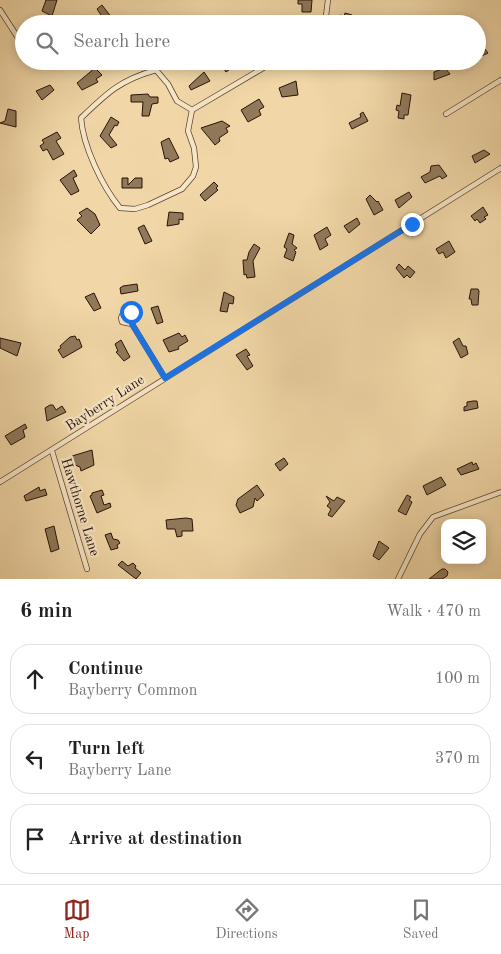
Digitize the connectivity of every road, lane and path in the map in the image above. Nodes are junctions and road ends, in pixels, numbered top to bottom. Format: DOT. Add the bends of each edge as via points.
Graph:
graph roads {
  1 [pos="328,0"];
  2 [pos="0,10"];
  3 [pos="326,15"];
  4 [pos="15,33"];
  5 [pos="260,70"];
  6 [pos="501,80"];
  7 [pos="192,110"];
  8 [pos="446,114"];
  9 [pos="501,168"];
  10 [pos="132,324"];
  11 [pos="165,378"];
  12 [pos="52,451"];
  13 [pos="0,482"];
  14 [pos="501,492"];
  15 [pos="87,569"];
  16 [pos="398,579"];
  1 -- 3 [label="street"];
  2 -- 4 [label="street"];
  5 -- 7 [label="street"];
  6 -- 8 [label="street"];
  7 -- 7 [label="street" via="188,131 195,157 193,176 182,188 148,205 135,210 120,208 83,137 81,118 131,78 156,70 177,101"];
  9 -- 11 [label="street, Bayberry Lane"];
  10 -- 11 [label="street"];
  11 -- 12 [label="street, Bayberry Lane"];
  12 -- 13 [label="street, Bayberry Lane"];
  12 -- 15 [label="street, Hawthorne Lane"];
  14 -- 16 [label="street" via="433,517 420,534"];
}
